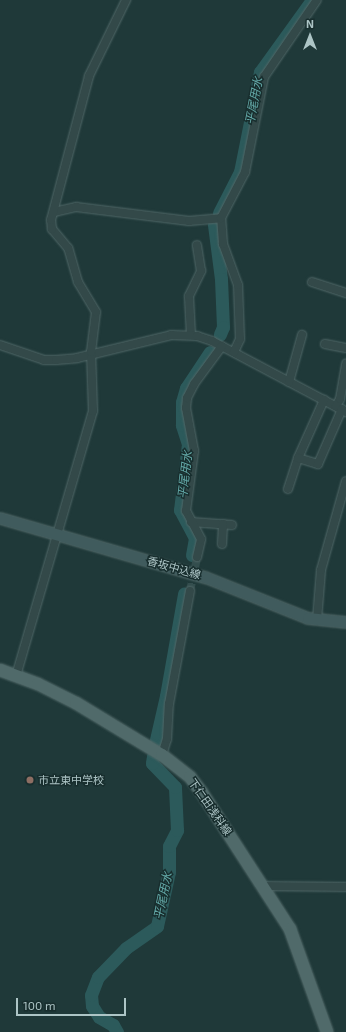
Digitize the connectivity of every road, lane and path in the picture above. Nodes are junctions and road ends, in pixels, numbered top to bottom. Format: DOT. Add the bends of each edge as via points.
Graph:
graph roads {
  1 [pos="126,0"];
  2 [pos="317,0"];
  3 [pos="54,212"];
  4 [pos="221,218"];
  5 [pos="197,245"];
  6 [pos="312,282"];
  7 [pos="346,293"];
  8 [pos="191,335"];
  9 [pos="302,335"];
  10 [pos="0,344"];
  11 [pos="325,344"];
  12 [pos="222,346"];
  13 [pos="346,348"];
  14 [pos="234,352"];
  15 [pos="92,355"];
  16 [pos="346,364"];
  17 [pos="289,382"];
  18 [pos="324,400"];
  19 [pos="341,409"];
  20 [pos="298,458"];
  21 [pos="346,481"];
  22 [pos="288,489"];
  23 [pos="0,518"];
  24 [pos="191,522"];
  25 [pos="223,524"];
  26 [pos="232,525"];
  27 [pos="57,535"];
  28 [pos="222,544"];
  29 [pos="197,557"];
  30 [pos="190,591"];
  31 [pos="317,620"];
  32 [pos="346,622"];
  33 [pos="0,670"];
  34 [pos="16,676"];
  35 [pos="162,755"];
  36 [pos="264,886"];
  37 [pos="346,887"];
  38 [pos="326,1032"];
  1 -- 3 [label="street" via="89,76"];
  2 -- 4 [label="street" via="264,77 245,172"];
  3 -- 4 [label="street" via="76,207 189,222"];
  3 -- 15 [label="street" via="52,229 68,248 78,282 96,312"];
  4 -- 14 [label="street" via="223,244 238,285 240,339"];
  5 -- 8 [label="street" via="201,271 189,296"];
  6 -- 7 [label="street"];
  8 -- 12 [label="street"];
  8 -- 15 [label="street" via="156,338"];
  9 -- 17 [label="street"];
  10 -- 15 [label="street" via="49,361"];
  11 -- 13 [label="street"];
  12 -- 14 [label="street"];
  12 -- 24 [label="street" via="194,384 187,398 186,408 194,451 186,511"];
  14 -- 17 [label="street"];
  15 -- 27 [label="street" via="94,411"];
  16 -- 19 [label="street"];
  17 -- 18 [label="street"];
  18 -- 19 [label="street"];
  18 -- 20 [label="street"];
  19 -- 20 [label="street" via="318,464"];
  20 -- 22 [label="street"];
  21 -- 31 [label="street" via="321,570"];
  23 -- 27 [label="main road, 香坂中込線"];
  24 -- 25 [label="street"];
  24 -- 29 [label="street" via="200,539"];
  25 -- 26 [label="street"];
  25 -- 28 [label="street"];
  27 -- 31 [label="main road, 香坂中込線" via="205,577"];
  27 -- 34 [label="street"];
  30 -- 35 [label="street" via="169,704 167,739"];
  31 -- 32 [label="main road, 香坂中込線"];
  33 -- 34 [label="main road, 下仁田浅科線"];
  34 -- 35 [label="main road, 下仁田浅科線" via="57,693"];
  35 -- 36 [label="main road, 下仁田浅科線" via="190,777"];
  36 -- 37 [label="street"];
  36 -- 38 [label="main road, 下仁田浅科線" via="296,942"];
}
